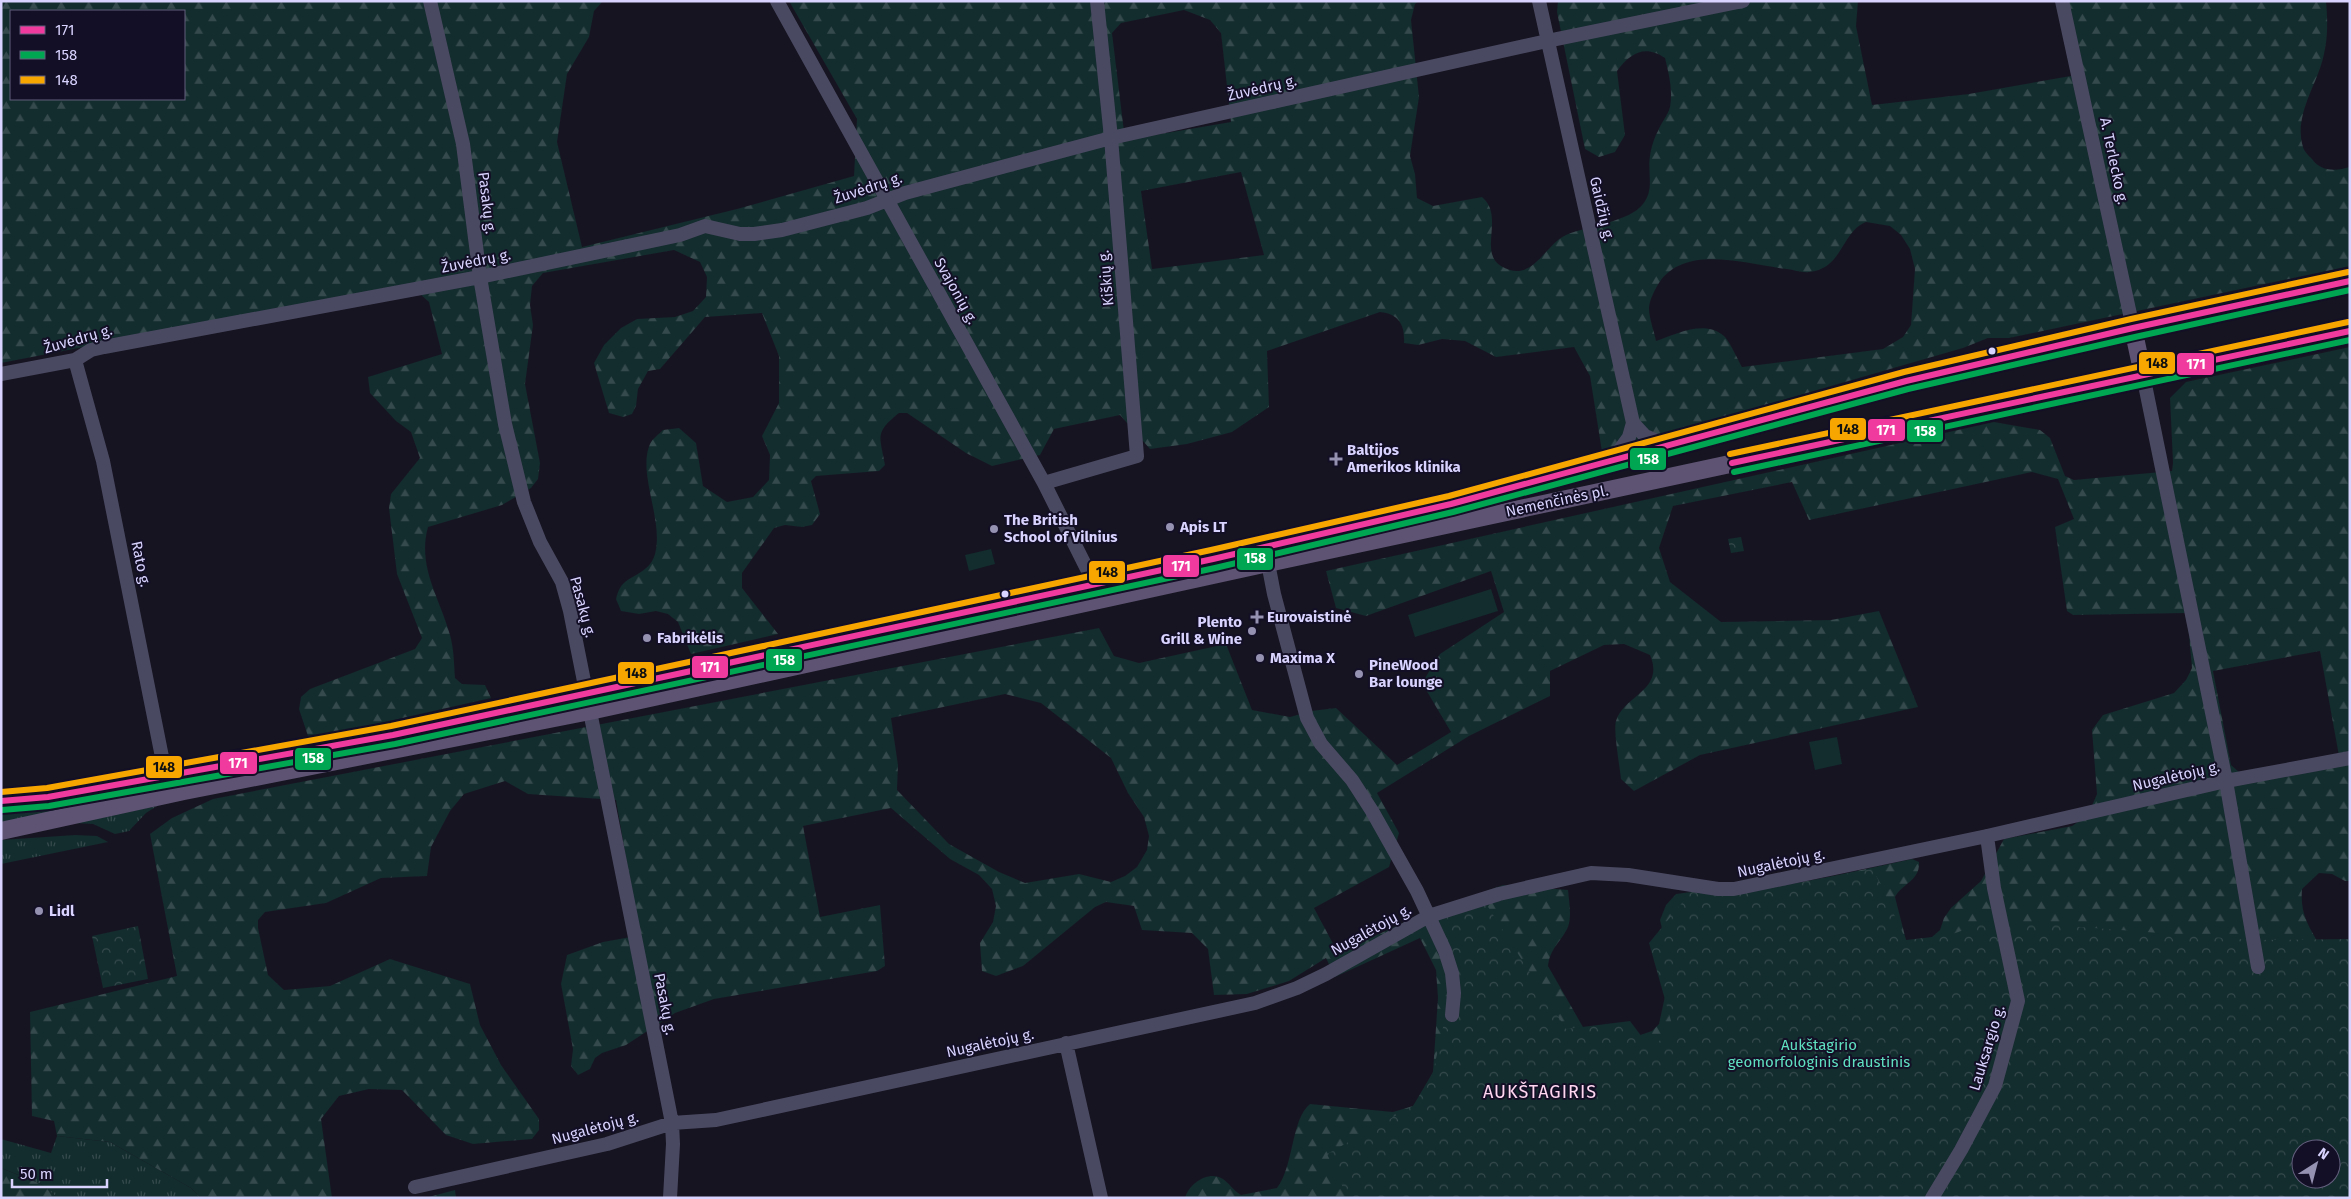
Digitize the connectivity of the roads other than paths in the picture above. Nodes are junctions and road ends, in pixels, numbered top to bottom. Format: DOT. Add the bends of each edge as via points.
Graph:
graph roads {
  1 [pos="430,1"];
  2 [pos="777,1"];
  3 [pos="1097,1"];
  4 [pos="1539,1"];
  5 [pos="1743,1"];
  6 [pos="2062,1"];
  7 [pos="1548,41"];
  8 [pos="1111,138"];
  9 [pos="888,201"];
  10 [pos="480,277"];
  11 [pos="2350,282"];
  12 [pos="2133,328"];
  13 [pos="2350,331"];
  14 [pos="75,360"];
  15 [pos="1,374"];
  16 [pos="2143,375"];
  17 [pos="1633,423"];
  18 [pos="1666,445"];
  19 [pos="1613,459"];
  20 [pos="1044,483"];
  21 [pos="1268,563"];
  22 [pos="1098,592"];
  23 [pos="588,703"];
  24 [pos="2350,758"];
  25 [pos="166,777"];
  26 [pos="2226,781"];
  27 [pos="1,801"];
  28 [pos="1,831"];
  29 [pos="1987,836"];
  30 [pos="1429,916"];
  31 [pos="2258,967"];
  32 [pos="1452,1015"];
  33 [pos="1066,1043"];
  34 [pos="672,1123"];
  35 [pos="415,1187"];
  36 [pos="670,1198"];
  37 [pos="1100,1198"];
  38 [pos="1932,1198"];
  1 -- 10 [label="street, Pasakų g." via="463,144"];
  2 -- 9 [label="street, Svajonių g."];
  3 -- 8 [label="street, Kiškių g."];
  4 -- 7 [label="street, Gaidžių g."];
  5 -- 7 [label="street, Žuvėdrų g."];
  6 -- 12 [label="street, A. Terlecko g."];
  7 -- 8 [label="street, Žuvėdrų g."];
  7 -- 17 [label="street, Gaidžių g."];
  8 -- 9 [label="street, Žuvėdrų g." via="905,193"];
  8 -- 20 [label="street, Kiškių g." via="1137,456"];
  9 -- 10 [label="street, Žuvėdrų g." via="782,230 740,234 705,226 680,235"];
  9 -- 20 [label="street, Svajonių g."];
  10 -- 14 [label="street, Žuvėdrų g." via="104,347 91,350"];
  10 -- 23 [label="street, Pasakų g." via="505,424 524,502 540,542 562,582"];
  11 -- 12 [label="main road, Nemenčinės pl."];
  12 -- 16 [label="main road"];
  12 -- 18 [label="main road, Nemenčinės pl." via="1906,381"];
  13 -- 16 [label="main road, Nemenčinės pl."];
  14 -- 15 [label="street, Žuvėdrų g."];
  14 -- 25 [label="street, Rato g." via="102,461"];
  16 -- 21 [label="main road, Nemenčinės pl."];
  16 -- 26 [label="street"];
  17 -- 18 [label="street" via="1645,436"];
  17 -- 19 [label="street" via="1629,437"];
  18 -- 19 [label="main road, Nemenčinės pl."];
  19 -- 22 [label="main road, Nemenčinės pl." via="1451,504"];
  20 -- 22 [label="street, Svajonių g."];
  21 -- 22 [label="main road, Nemenčinės pl."];
  21 -- 30 [label="street" via="1306,718 1372,811"];
  22 -- 23 [label="main road, Nemenčinės pl."];
  23 -- 25 [label="main road, Nemenčinės pl." via="393,734"];
  23 -- 28 [label="main road, Nemenčinės pl."];
  23 -- 34 [label="street, Pasakų g."];
  24 -- 26 [label="street, Nugalėtojų g."];
  25 -- 27 [label="main road, Nemenčinės pl." via="48,797"];
  26 -- 29 [label="street, Nugalėtojų g."];
  26 -- 31 [label="street"];
  29 -- 30 [label="street, Nugalėtojų g." via="1734,889 1628,875 1584,874 1499,894"];
  29 -- 38 [label="street, Lauksargio g." via="1994,888 2018,1001 1995,1086 1962,1150"];
  30 -- 32 [label="street" via="1452,973"];
  30 -- 33 [label="street, Nugalėtojų g." via="1326,974 1283,994"];
  33 -- 34 [label="street, Nugalėtojų g." via="716,1120"];
  33 -- 37 [label="street"];
  34 -- 35 [label="street, Nugalėtojų g." via="607,1144"];
  34 -- 36 [label="street, Pasakų g."];
}
